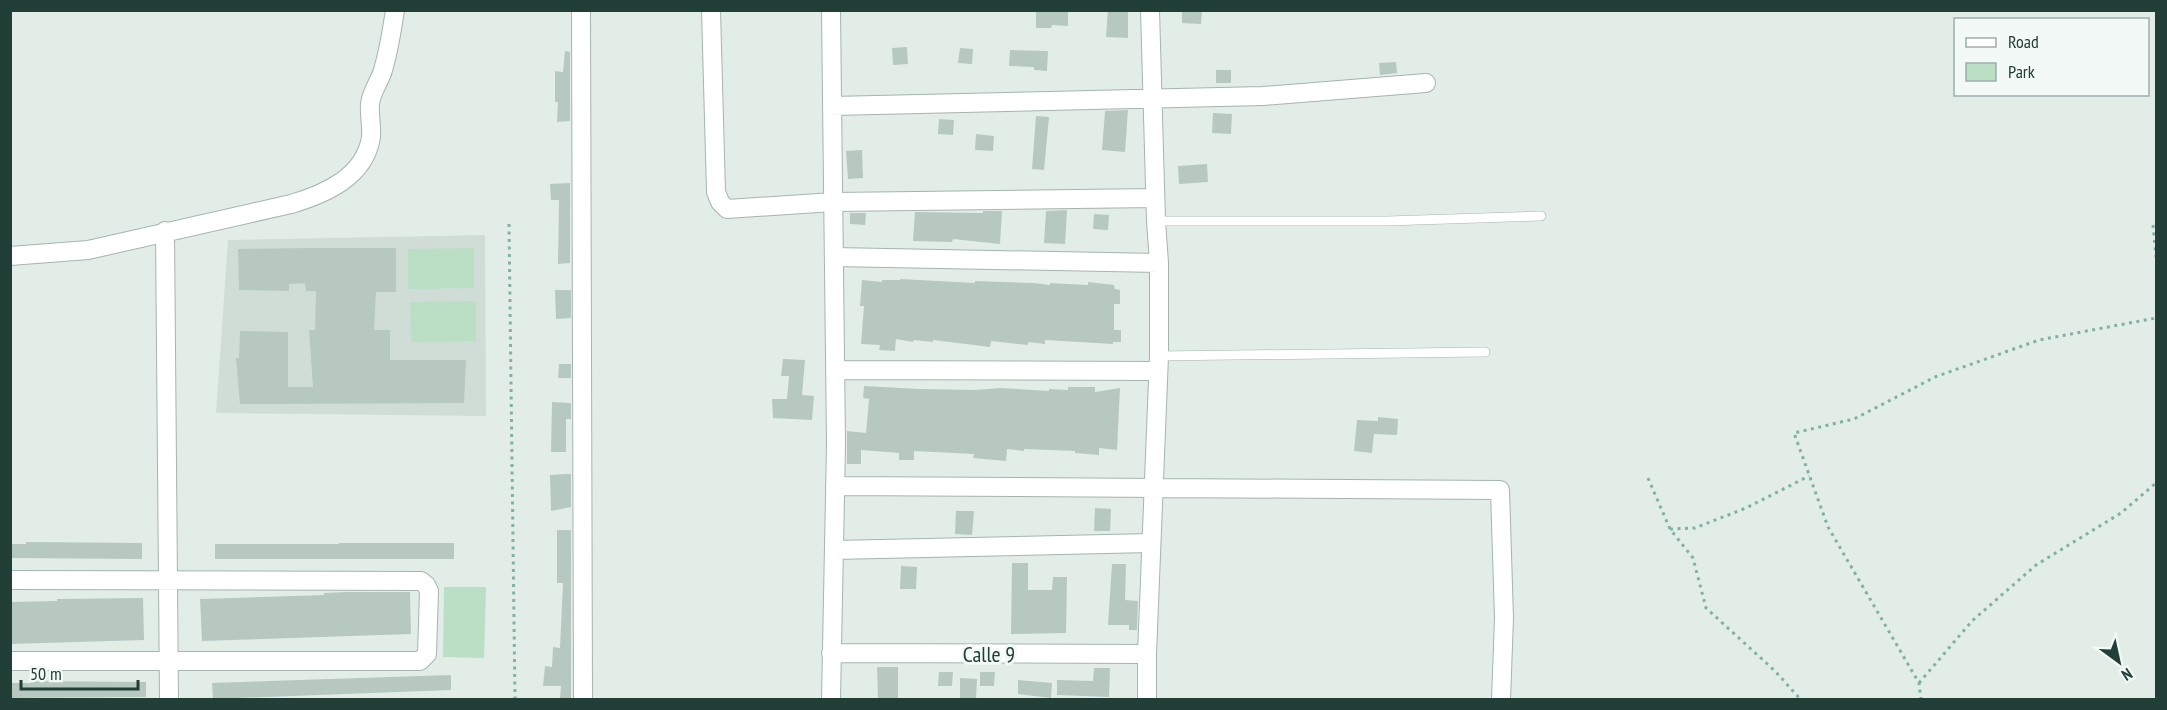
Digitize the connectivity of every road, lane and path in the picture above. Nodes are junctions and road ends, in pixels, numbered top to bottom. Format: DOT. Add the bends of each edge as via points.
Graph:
graph roads {
  1 [pos="395,10"];
  2 [pos="581,10"];
  3 [pos="711,10"];
  4 [pos="831,10"];
  5 [pos="1150,10"];
  6 [pos="1426,83"];
  7 [pos="1153,100"];
  8 [pos="832,106"];
  9 [pos="1155,198"];
  10 [pos="833,202"];
  11 [pos="1541,216"];
  12 [pos="1156,221"];
  13 [pos="509,224"];
  14 [pos="2153,225"];
  15 [pos="165,231"];
  16 [pos="10,256"];
  17 [pos="834,257"];
  18 [pos="2157,257"];
  19 [pos="1159,263"];
  20 [pos="2157,318"];
  21 [pos="1485,352"];
  22 [pos="1158,364"];
  23 [pos="835,370"];
  24 [pos="1809,476"];
  25 [pos="1648,478"];
  26 [pos="2157,483"];
  27 [pos="835,486"];
  28 [pos="1153,488"];
  29 [pos="1670,529"];
  30 [pos="1151,543"];
  31 [pos="834,550"];
  32 [pos="167,579"];
  33 [pos="10,580"];
  34 [pos="831,653"];
  35 [pos="1147,654"];
  36 [pos="10,661"];
  37 [pos="170,663"];
  38 [pos="1919,683"];
  39 [pos="169,699"];
  40 [pos="516,699"];
  41 [pos="583,699"];
  42 [pos="831,699"];
  43 [pos="1147,699"];
  44 [pos="1501,699"];
  45 [pos="1801,699"];
  46 [pos="1921,699"];
  1 -- 15 [label="street" via="388,53 370,104 367,153 350,176 308,199"];
  2 -- 41 [label="street"];
  3 -- 10 [label="street" via="716,192 720,202 727,209"];
  4 -- 8 [label="street"];
  5 -- 7 [label="street"];
  6 -- 7 [label="street"];
  7 -- 8 [label="street"];
  7 -- 9 [label="street"];
  8 -- 10 [label="street"];
  9 -- 10 [label="street"];
  9 -- 12 [label="street"];
  10 -- 17 [label="street"];
  11 -- 12 [label="lane"];
  12 -- 19 [label="street"];
  13 -- 40 [label="path"];
  14 -- 18 [label="path"];
  15 -- 16 [label="street" via="88,250"];
  15 -- 32 [label="street"];
  17 -- 19 [label="street"];
  17 -- 23 [label="street"];
  19 -- 22 [label="street"];
  20 -- 24 [label="path" via="2039,340 1935,377 1854,419 1794,433"];
  21 -- 22 [label="lane"];
  22 -- 23 [label="street"];
  22 -- 28 [label="street"];
  23 -- 27 [label="street"];
  24 -- 29 [label="path" via="1695,528"];
  24 -- 38 [label="path" via="1827,527"];
  25 -- 29 [label="path"];
  26 -- 38 [label="path" via="2121,513 2036,565 1972,621"];
  27 -- 28 [label="street"];
  27 -- 31 [label="street"];
  28 -- 30 [label="street"];
  28 -- 44 [label="street" via="1500,490 1504,618"];
  29 -- 45 [label="path" via="1693,558 1706,608"];
  30 -- 31 [label="street"];
  30 -- 35 [label="street"];
  31 -- 34 [label="street"];
  32 -- 33 [label="street"];
  32 -- 37 [label="street"];
  32 -- 37 [label="street" via="421,581 429,591 427,654 420,662"];
  34 -- 35 [label="street, Calle 9"];
  34 -- 42 [label="street"];
  35 -- 43 [label="street"];
  36 -- 37 [label="street"];
  37 -- 39 [label="street"];
  38 -- 46 [label="path"];
}
